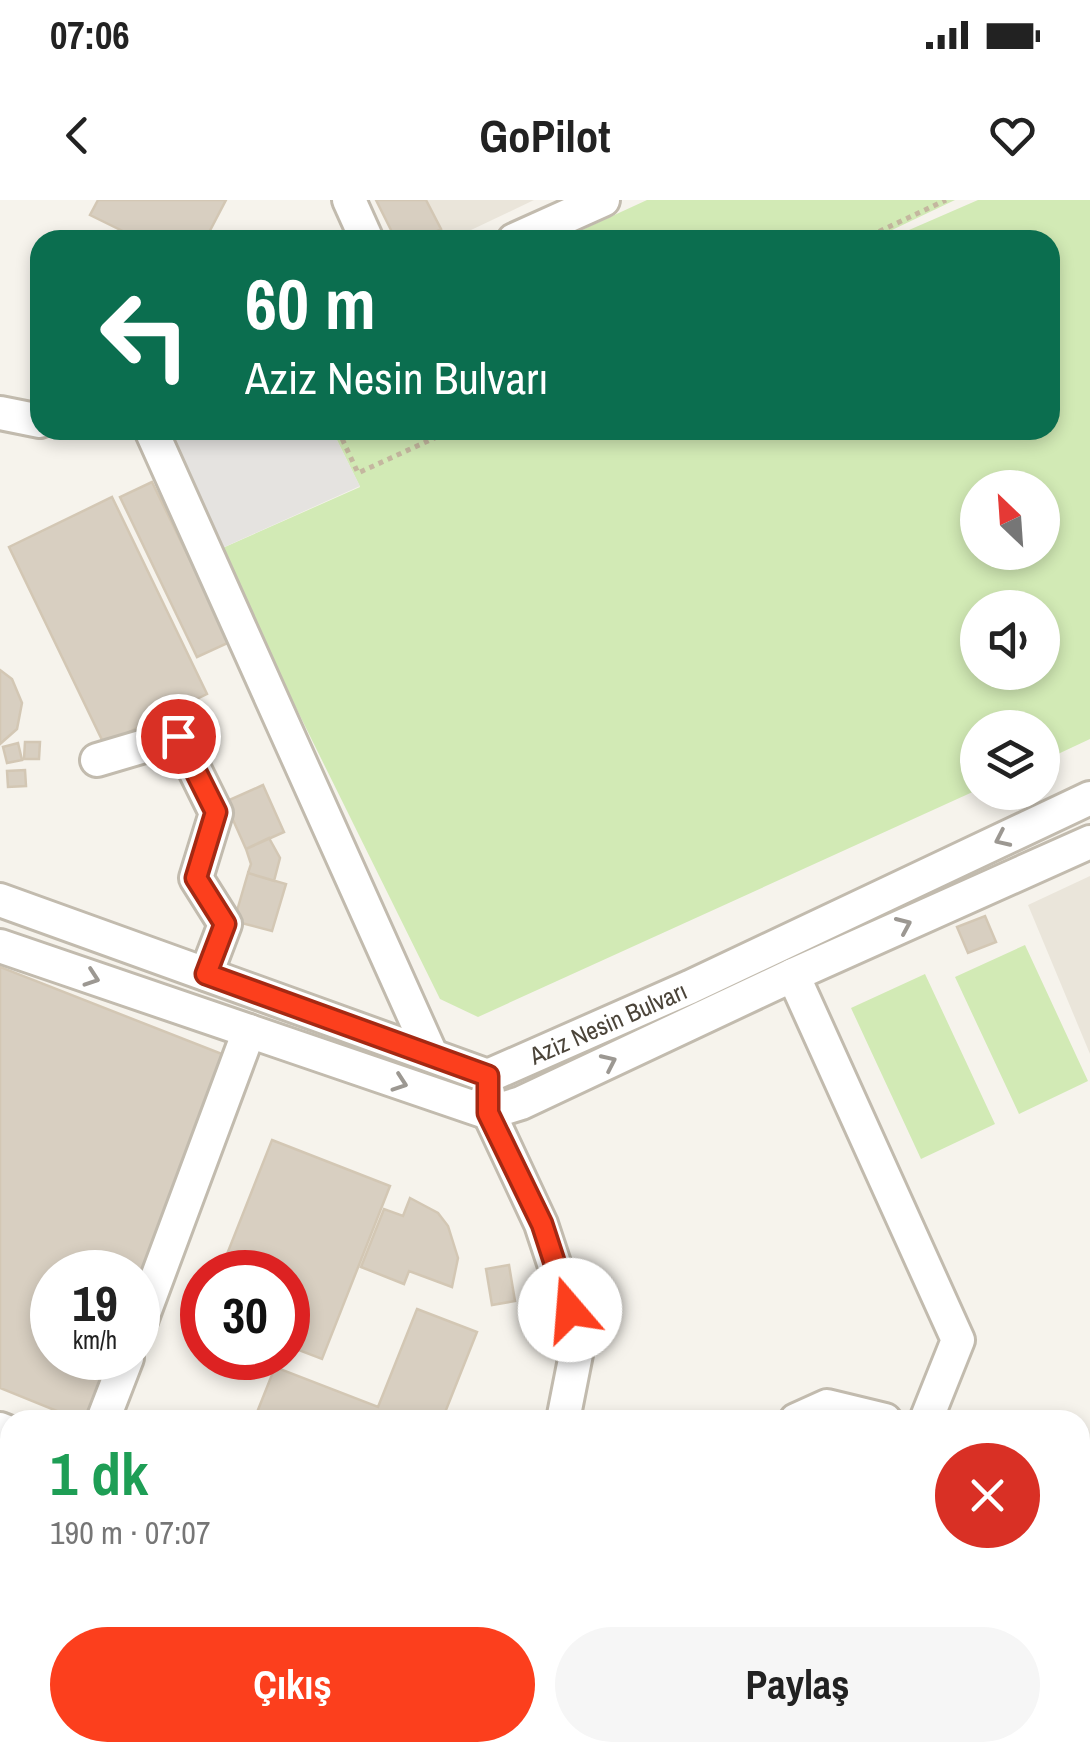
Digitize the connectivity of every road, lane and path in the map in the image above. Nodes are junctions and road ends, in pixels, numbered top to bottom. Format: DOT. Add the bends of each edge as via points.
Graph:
graph roads {
  1 [pos="349,200"];
  2 [pos="603,200"];
  3 [pos="946,200"];
  4 [pos="363,230"];
  5 [pos="536,230"];
  6 [pos="883,230"];
  7 [pos="0,413"];
  8 [pos="30,420"];
  9 [pos="156,440"];
  10 [pos="343,440"];
  11 [pos="430,440"];
  12 [pos="97,760"];
  13 [pos="1090,798"];
  14 [pos="1090,842"];
  15 [pos="0,900"];
  16 [pos="0,946"];
  17 [pos="206,974"];
  18 [pos="794,975"];
  19 [pos="248,1031"];
  20 [pos="442,1057"];
  21 [pos="488,1076"];
  22 [pos="488,1113"];
  23 [pos="160,1269"];
  24 [pos="119,1380"];
  25 [pos="108,1410"];
  26 [pos="565,1410"];
  27 [pos="817,1410"];
  28 [pos="843,1410"];
  29 [pos="930,1410"];
  1 -- 4 [label="street"];
  2 -- 5 [label="street"];
  3 -- 6 [label="path"];
  7 -- 8 [label="street"];
  9 -- 20 [label="street"];
  10 -- 11 [label="path" via="358,473"];
  12 -- 17 [label="street" via="178,736 216,812 196,878 225,924"];
  13 -- 21 [label="street, Aziz Nesin Bulvarı, one-way"];
  18 -- 14 [label="street, Aziz Nesin Bulvarı, one-way"];
  15 -- 17 [label="street"];
  16 -- 19 [label="street, one-way"];
  17 -- 20 [label="street"];
  22 -- 18 [label="street, Aziz Nesin Bulvarı, one-way"];
  18 -- 29 [label="street" via="958,1340"];
  19 -- 22 [label="street, one-way"];
  19 -- 23 [label="street"];
  20 -- 21 [label="street"];
  21 -- 22 [label="street"];
  22 -- 26 [label="street" via="542,1224 579,1339"];
  24 -- 25 [label="street"];
  27 -- 28 [label="street"];
}
